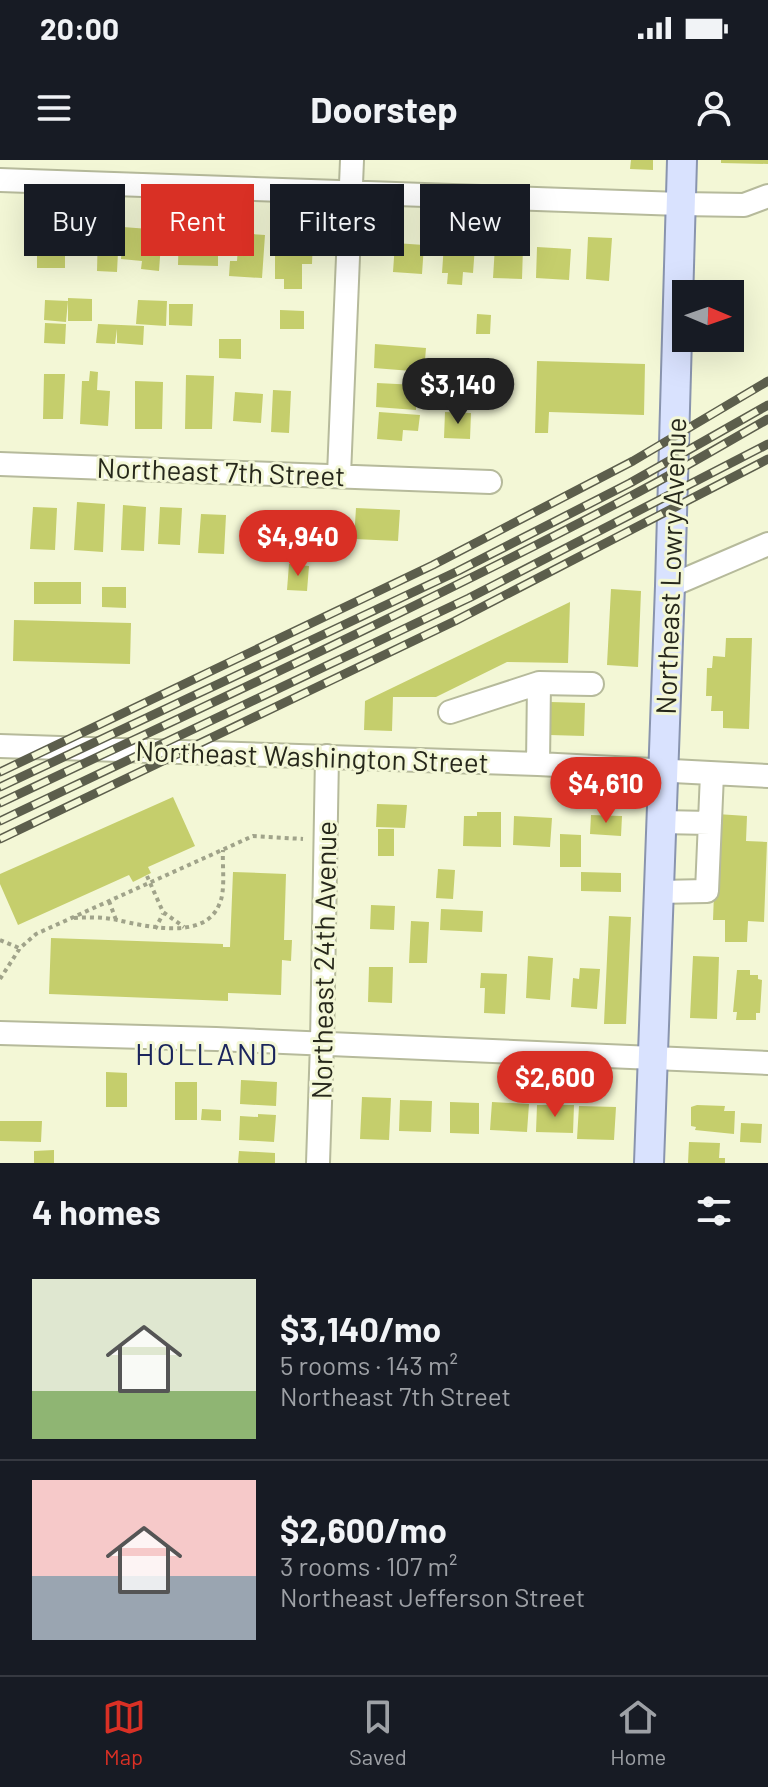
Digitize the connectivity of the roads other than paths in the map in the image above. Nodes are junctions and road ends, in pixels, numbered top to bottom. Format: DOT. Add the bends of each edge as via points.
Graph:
graph roads {
  1 [pos="352,160"];
  2 [pos="682,160"];
  3 [pos="0,180"];
  4 [pos="351,184"];
  5 [pos="270,189"];
  6 [pos="404,194"];
  7 [pos="768,196"];
  8 [pos="680,204"];
  9 [pos="348,256"];
  10 [pos="0,464"];
  11 [pos="339,475"];
  12 [pos="490,482"];
  13 [pos="768,544"];
  14 [pos="670,586"];
  15 [pos="539,683"];
  16 [pos="592,684"];
  17 [pos="450,712"];
  18 [pos="0,746"];
  19 [pos="327,756"];
  20 [pos="538,764"];
  21 [pos="768,767"];
  22 [pos="663,772"];
  23 [pos="712,774"];
  24 [pos="768,776"];
  25 [pos="661,822"];
  26 [pos="710,823"];
  27 [pos="658,892"];
  28 [pos="0,1033"];
  29 [pos="322,1043"];
  30 [pos="652,1059"];
  31 [pos="768,1063"];
  32 [pos="318,1163"];
  33 [pos="649,1163"];
  1 -- 4 [label="street"];
  2 -- 8 [label="main road, Northeast Lowry Avenue"];
  3 -- 5 [label="street"];
  6 -- 8 [label="street"];
  7 -- 8 [label="street" via="744,205"];
  8 -- 14 [label="main road, Northeast Lowry Avenue"];
  9 -- 11 [label="street"];
  10 -- 11 [label="street, Northeast 7th Street"];
  11 -- 12 [label="street, Northeast 7th Street"];
  13 -- 14 [label="street"];
  14 -- 22 [label="main road, Northeast Lowry Avenue"];
  15 -- 16 [label="street"];
  15 -- 17 [label="street"];
  15 -- 20 [label="street"];
  18 -- 19 [label="street, Northeast Washington Street"];
  19 -- 20 [label="street, Northeast Washington Street"];
  19 -- 29 [label="street, Northeast 24th Avenue"];
  20 -- 22 [label="street, Northeast Washington Street"];
  21 -- 24 [label="street"];
  22 -- 23 [label="street, Northeast Washington Street"];
  22 -- 25 [label="main road, Northeast Lowry Avenue"];
  23 -- 24 [label="street, Northeast Washington Street"];
  23 -- 26 [label="street"];
  25 -- 26 [label="street"];
  25 -- 27 [label="main road, Northeast Lowry Avenue"];
  26 -- 27 [label="street" via="707,891"];
  27 -- 30 [label="main road, Northeast Lowry Avenue"];
  28 -- 29 [label="street"];
  29 -- 30 [label="street"];
  29 -- 32 [label="street, Northeast 24th Avenue"];
  30 -- 31 [label="street"];
  30 -- 33 [label="main road, Northeast Lowry Avenue"];
}
